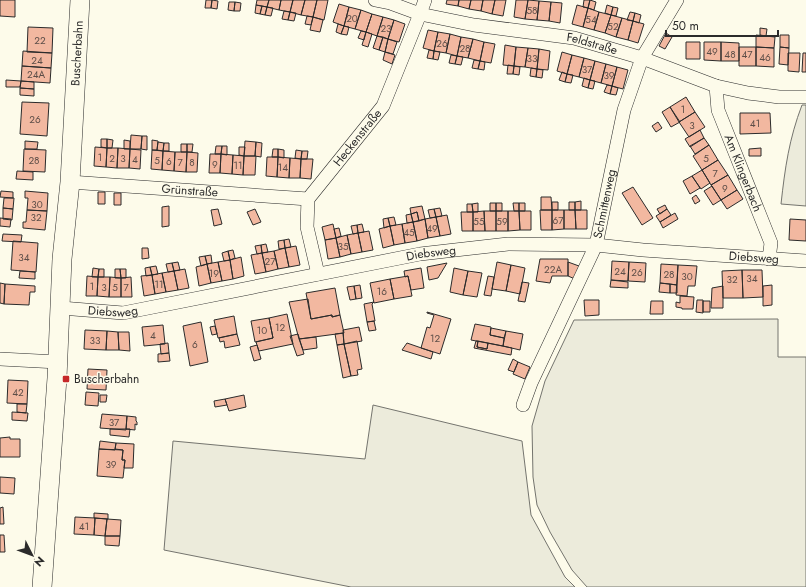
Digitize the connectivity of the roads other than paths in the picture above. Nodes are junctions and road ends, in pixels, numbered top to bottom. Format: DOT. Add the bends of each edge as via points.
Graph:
graph roads {
  1 [pos="80,0"];
  2 [pos="375,0"];
  3 [pos="424,0"];
  4 [pos="677,0"];
  5 [pos="420,14"];
  6 [pos="642,58"];
  7 [pos="716,86"];
  8 [pos="806,97"];
  9 [pos="70,182"];
  10 [pos="308,199"];
  11 [pos="596,245"];
  12 [pos="770,259"];
  13 [pos="806,261"];
  14 [pos="318,274"];
  15 [pos="60,308"];
  16 [pos="0,359"];
  17 [pos="58,362"];
  18 [pos="523,405"];
  19 [pos="42,586"];
  1 -- 9 [label="main road, Buscherbahn"];
  2 -- 5 [label="street, Feldstraße"];
  3 -- 5 [label="street, Heckenstraße"];
  4 -- 6 [label="street, Schmittenweg"];
  5 -- 6 [label="street, Feldstraße" via="474,25 574,38"];
  5 -- 10 [label="street, Heckenstraße" via="383,106"];
  6 -- 7 [label="street, Feldstraße"];
  6 -- 11 [label="street, Schmittenweg" via="624,110"];
  7 -- 8 [label="street, Feldstraße" via="779,97"];
  7 -- 12 [label="street, Am Klingerbach" via="718,110 771,243"];
  9 -- 10 [label="street, Grünstraße"];
  9 -- 15 [label="main road, Buscherbahn"];
  10 -- 14 [label="street" via="307,227"];
  11 -- 12 [label="street, Diebsweg"];
  11 -- 14 [label="street, Diebsweg" via="508,244 420,254"];
  11 -- 18 [label="street, Schmittenweg"];
  12 -- 13 [label="street, Diebsweg"];
  14 -- 15 [label="street, Diebsweg" via="123,313"];
  15 -- 17 [label="main road, Buscherbahn"];
  16 -- 17 [label="street"];
  17 -- 19 [label="main road, Buscherbahn"];
}
